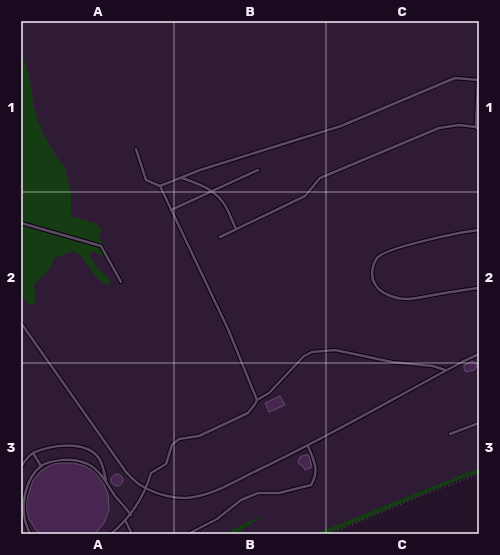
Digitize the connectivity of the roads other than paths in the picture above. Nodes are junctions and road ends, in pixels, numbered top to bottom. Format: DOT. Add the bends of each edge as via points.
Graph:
graph roads {
  1 [pos="478,80"];
  2 [pos="478,113"];
  3 [pos="476,127"];
  4 [pos="479,130"];
  5 [pos="136,149"];
  6 [pos="258,170"];
  7 [pos="181,178"];
  8 [pos="160,186"];
  9 [pos="212,191"];
  10 [pos="171,210"];
  11 [pos="21,223"];
  12 [pos="236,229"];
  13 [pos="479,230"];
  14 [pos="220,237"];
  15 [pos="121,282"];
  16 [pos="479,288"];
  17 [pos="21,323"];
  18 [pos="479,354"];
  19 [pos="445,370"];
  20 [pos="257,400"];
  21 [pos="479,423"];
  22 [pos="450,434"];
  23 [pos="308,446"];
  24 [pos="33,454"];
  25 [pos="41,466"];
  26 [pos="21,467"];
  27 [pos="106,480"];
  28 [pos="147,488"];
  29 [pos="131,515"];
  30 [pos="21,517"];
  31 [pos="126,520"];
  32 [pos="25,521"];
  33 [pos="30,534"];
  34 [pos="110,534"];
  35 [pos="132,534"];
  36 [pos="188,534"];
  1 -- 2 [label="lane"];
  1 -- 7 [label="lane" via="455,78 341,126"];
  2 -- 3 [label="lane"];
  3 -- 4 [label="lane"];
  3 -- 12 [label="lane" via="459,125 439,128 320,178 306,196"];
  5 -- 8 [label="lane" via="146,180"];
  6 -- 9 [label="lane"];
  7 -- 8 [label="lane"];
  7 -- 9 [label="lane"];
  8 -- 10 [label="lane"];
  9 -- 10 [label="lane"];
  9 -- 12 [label="lane" via="223,201"];
  10 -- 20 [label="lane" via="228,329"];
  11 -- 15 [label="lane" via="102,246"];
  12 -- 14 [label="lane"];
  13 -- 16 [label="lane" via="389,251 378,258 372,275 374,284 386,294 407,299"];
  17 -- 28 [label="lane" via="126,472 140,486"];
  18 -- 19 [label="lane"];
  19 -- 20 [label="lane" via="336,350 312,352 304,356 269,393"];
  19 -- 23 [label="lane"];
  20 -- 28 [label="lane" via="248,413 199,436 179,439 172,445 166,464 151,473"];
  21 -- 22 [label="lane"];
  23 -- 28 [label="lane" via="214,492 193,497 174,497"];
  23 -- 36 [label="lane" via="316,469 311,485 279,493 258,493 241,500 217,519"];
  24 -- 25 [label="lane"];
  24 -- 26 [label="lane"];
  24 -- 27 [label="lane" via="70,445 78,446 98,456"];
  25 -- 27 [label="lane" via="51,461 77,460 96,469"];
  25 -- 32 [label="lane" via="26,488 23,509"];
  27 -- 29 [label="lane"];
  28 -- 29 [label="lane"];
  29 -- 31 [label="lane"];
  30 -- 32 [label="lane"];
  31 -- 34 [label="lane"];
  31 -- 35 [label="lane"];
  32 -- 33 [label="lane"];
}
